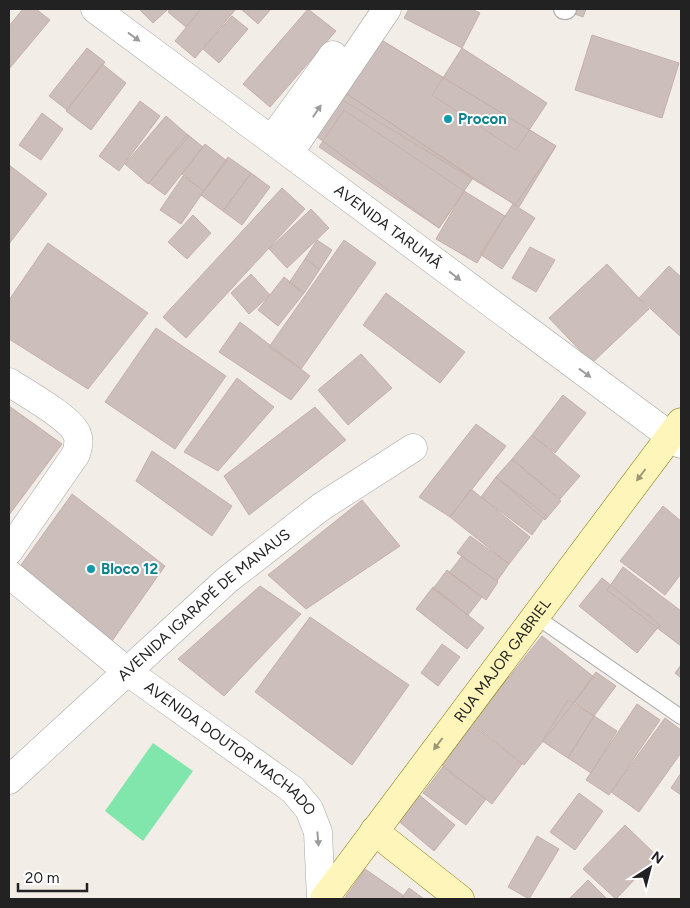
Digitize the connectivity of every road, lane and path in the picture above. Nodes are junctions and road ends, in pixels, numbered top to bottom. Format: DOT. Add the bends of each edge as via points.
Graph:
graph roads {
  1 [pos="95,9"];
  2 [pos="365,9"];
  3 [pos="387,9"];
  4 [pos="281,146"];
  5 [pos="9,382"];
  6 [pos="678,434"];
  7 [pos="413,448"];
  8 [pos="9,551"];
  9 [pos="9,574"];
  10 [pos="536,616"];
  11 [pos="128,672"];
  12 [pos="681,717"];
  13 [pos="9,780"];
  14 [pos="374,831"];
  15 [pos="322,899"];
  16 [pos="460,899"];
  1 -- 4 [label="street, AVENIDA TARUMÃ, one-way"];
  2 -- 4 [label="street"];
  4 -- 3 [label="street, one-way"];
  4 -- 6 [label="street, AVENIDA TARUMÃ, one-way" via="498,310"];
  5 -- 8 [label="street" via="62,418 77,433 79,442 76,454"];
  6 -- 10 [label="main road, RUA MAJOR GABRIEL, one-way"];
  7 -- 11 [label="street, AVENIDA IGARAPÉ DE MANAUS" via="321,507 234,574"];
  9 -- 11 [label="street, AVENIDA DOUTOR MACHADO"];
  10 -- 12 [label="lane"];
  10 -- 14 [label="main road, RUA MAJOR GABRIEL, one-way"];
  11 -- 13 [label="street, AVENIDA IGARAPÉ DE MANAUS"];
  11 -- 15 [label="street, AVENIDA DOUTOR MACHADO, one-way" via="293,790 309,809 318,832"];
  14 -- 15 [label="main road, RUA MAJOR GABRIEL"];
  14 -- 16 [label="main road"];
}
